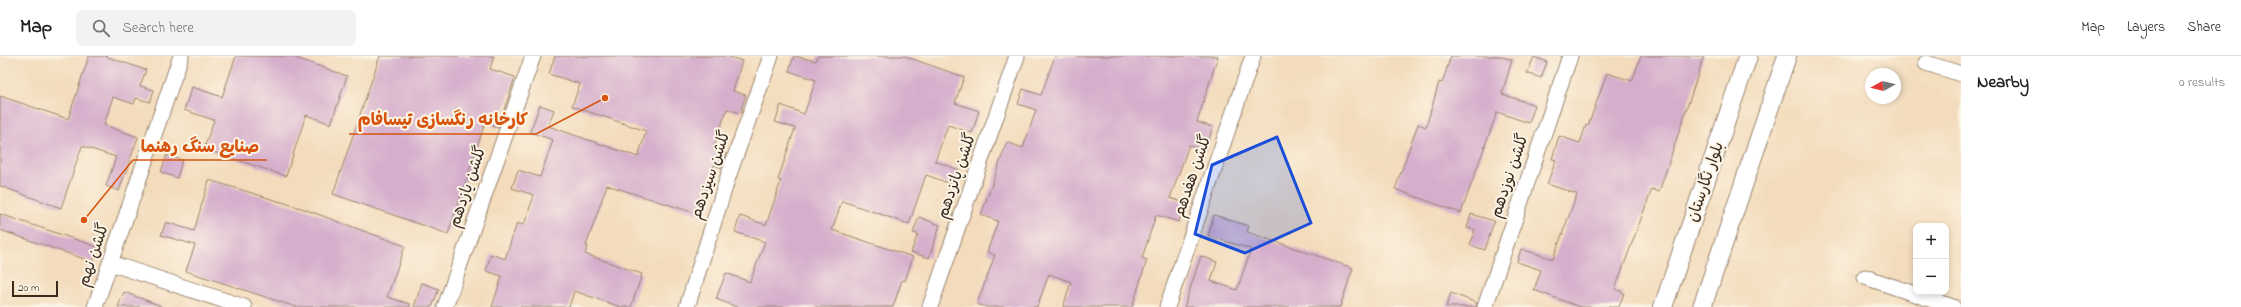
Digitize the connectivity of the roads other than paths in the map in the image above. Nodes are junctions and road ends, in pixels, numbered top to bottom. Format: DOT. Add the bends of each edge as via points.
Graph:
graph roads {
  1 [pos="181,56"];
  2 [pos="533,56"];
  3 [pos="771,56"];
  4 [pos="1017,56"];
  5 [pos="1254,56"];
  6 [pos="1570,56"];
  7 [pos="1748,56"];
  8 [pos="1787,56"];
  9 [pos="1926,63"];
  10 [pos="1961,74"];
  11 [pos="110,262"];
  12 [pos="1865,277"];
  13 [pos="95,307"];
  14 [pos="244,307"];
  15 [pos="445,307"];
  16 [pos="687,307"];
  17 [pos="930,307"];
  18 [pos="1167,307"];
  19 [pos="1484,307"];
  20 [pos="1663,307"];
  21 [pos="1702,307"];
  22 [pos="1953,307"];
  1 -- 11 [label="street, گلشن نهم"];
  2 -- 15 [label="street, گلشن یازدهم"];
  3 -- 16 [label="street, گلشن سیزدهم" via="728,176"];
  4 -- 17 [label="street, گلشن پانزدهم"];
  5 -- 18 [label="street, گلشن هفدهم"];
  6 -- 19 [label="street, گلشن نوزدهم"];
  7 -- 20 [label="street, بلوار نگارستان"];
  8 -- 21 [label="street"];
  9 -- 10 [label="street"];
  11 -- 13 [label="street, گلشن نهم"];
  11 -- 14 [label="street"];
  12 -- 22 [label="street"];
}
